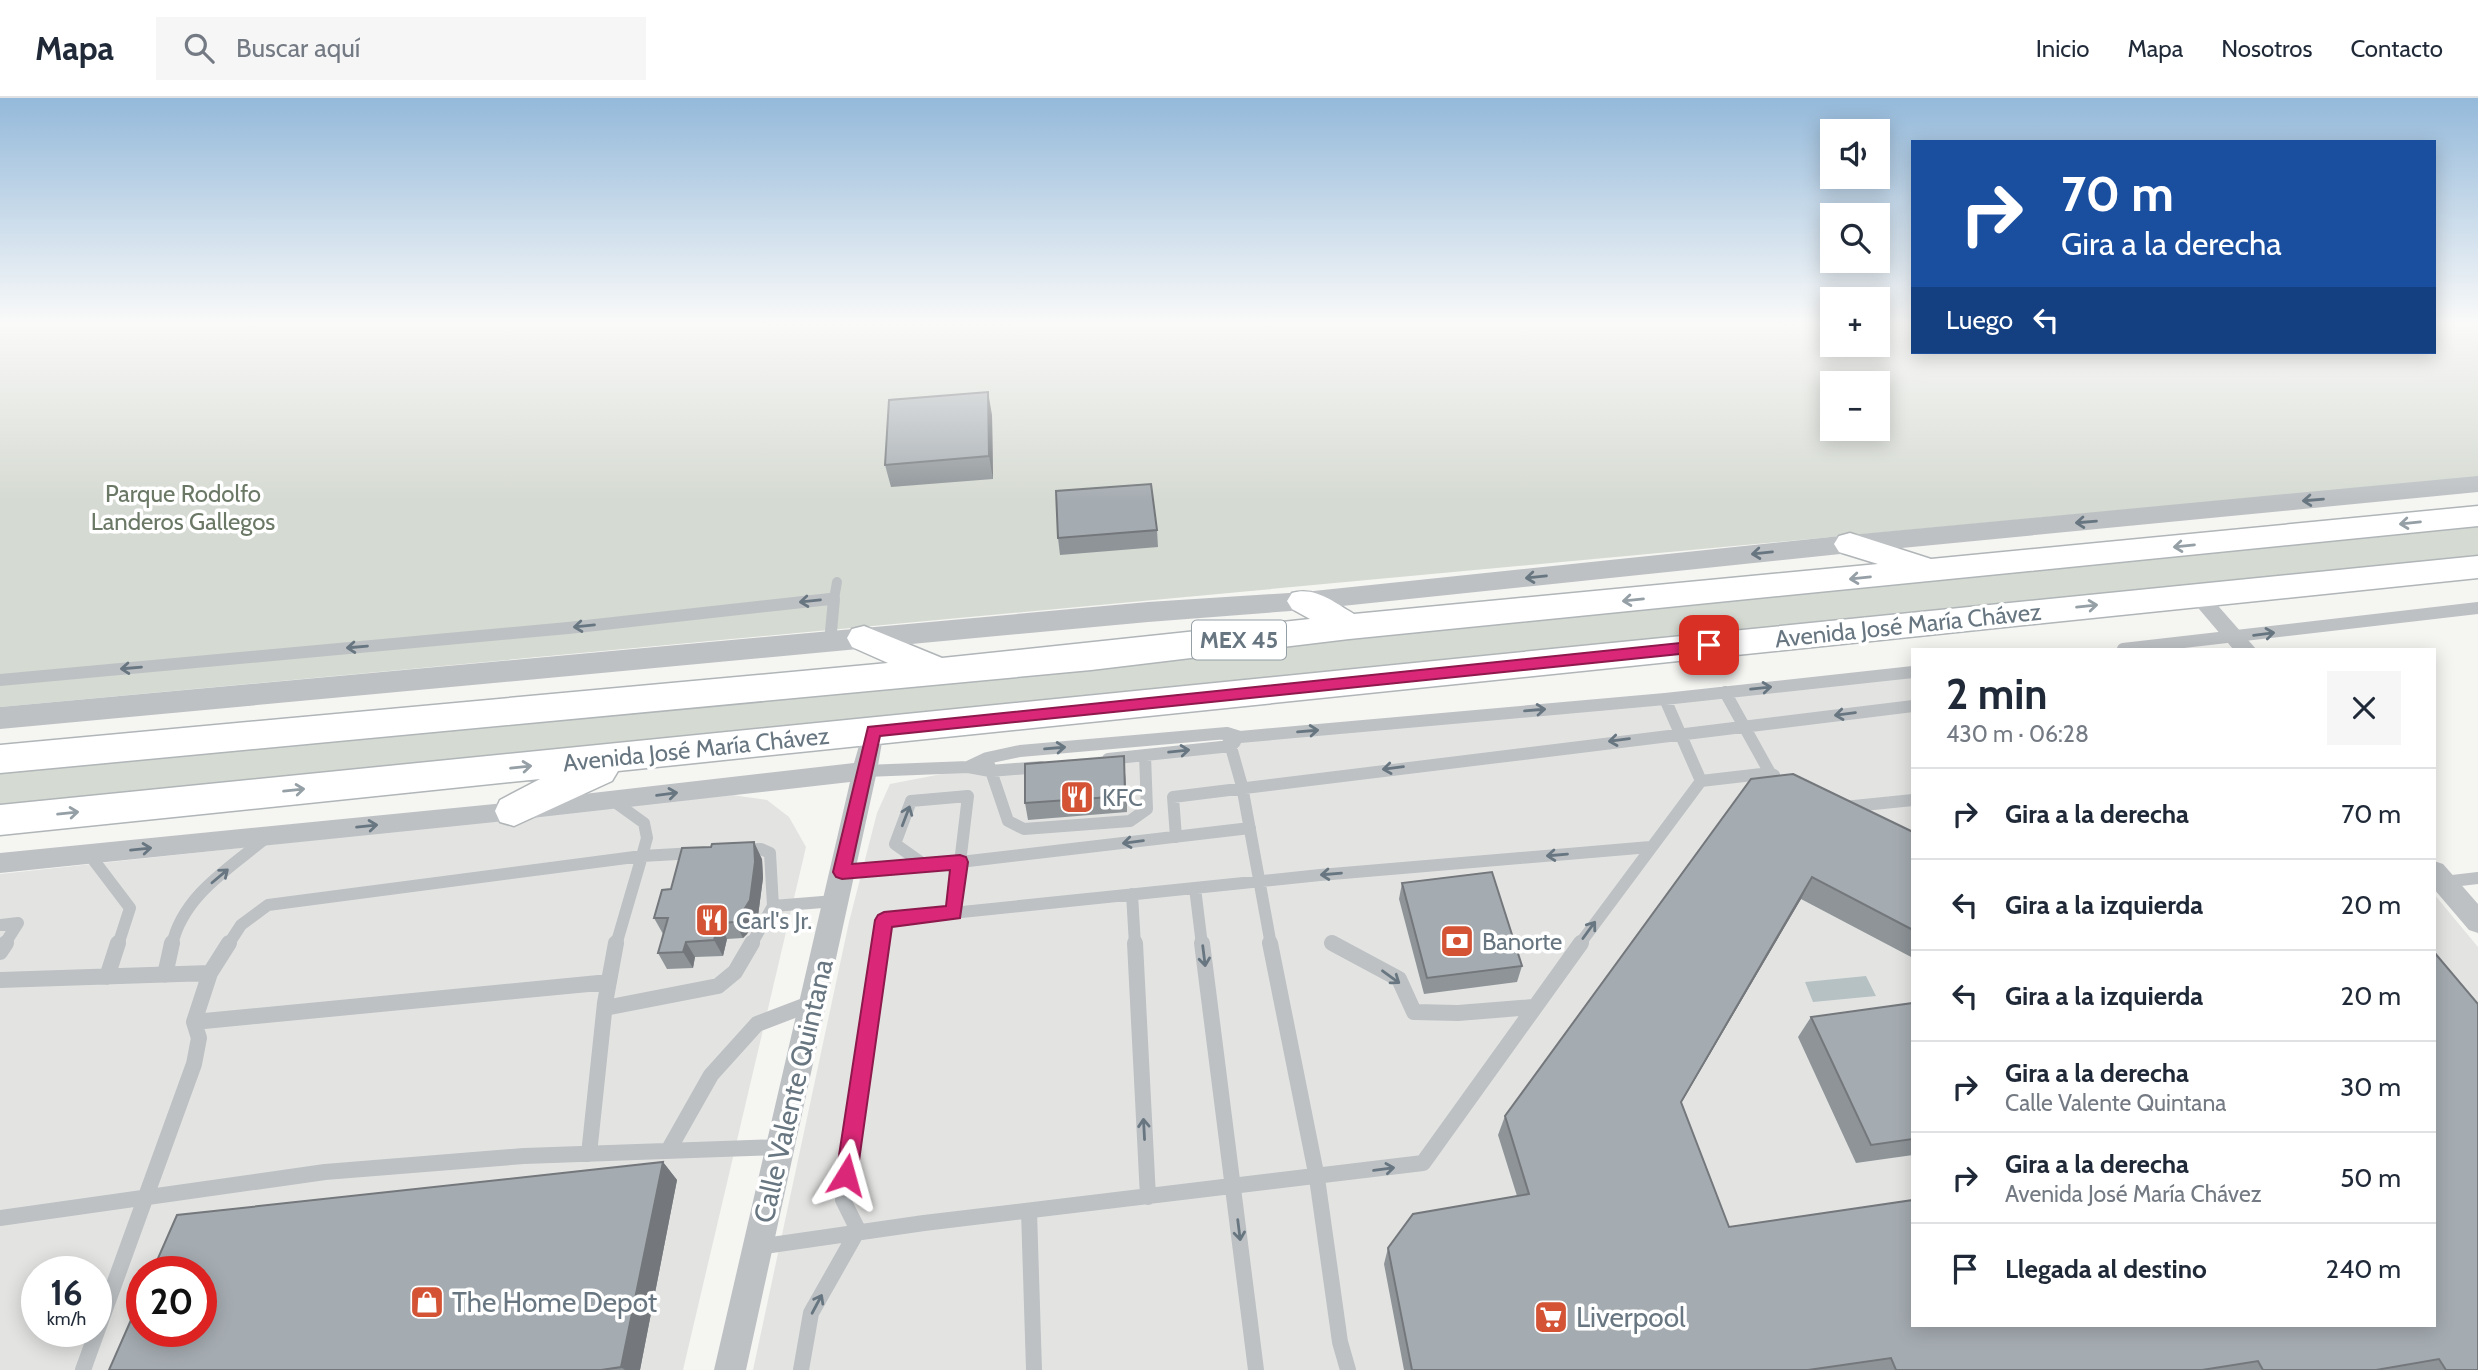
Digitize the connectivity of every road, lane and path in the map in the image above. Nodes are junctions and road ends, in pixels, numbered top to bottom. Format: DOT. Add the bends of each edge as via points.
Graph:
graph roads {
  1 [pos="2478,484"];
  2 [pos="2478,516"];
  3 [pos="1850,544"];
  4 [pos="2473,569"];
  5 [pos="1937,570"];
  6 [pos="836,582"];
  7 [pos="2198,596"];
  8 [pos="834,598"];
  9 [pos="1304,601"];
  10 [pos="2478,608"];
  11 [pos="1349,627"];
  12 [pos="847,640"];
  13 [pos="2240,643"];
  14 [pos="2142,648"];
  15 [pos="938,670"];
  16 [pos="1911,672"];
  17 [pos="0,680"];
  18 [pos="1725,692"];
  19 [pos="1665,699"];
  20 [pos="1911,706"];
  21 [pos="0,718"];
  22 [pos="1743,726"];
  23 [pos="873,731"];
  24 [pos="1681,733"];
  25 [pos="1233,739"];
  26 [pos="661,753"];
  27 [pos="1145,755"];
  28 [pos="0,760"];
  29 [pos="1089,762"];
  30 [pos="988,764"];
  31 [pos="1062,765"];
  32 [pos="865,771"];
  33 [pos="1701,780"];
  34 [pos="1242,786"];
  35 [pos="612,800"];
  36 [pos="1911,800"];
  37 [pos="1825,802"];
  38 [pos="514,811"];
  39 [pos="0,820"];
  40 [pos="1250,828"];
  41 [pos="267,837"];
  42 [pos="1176,837"];
  43 [pos="1650,847"];
  44 [pos="89,854"];
  45 [pos="642,856"];
  46 [pos="960,862"];
  47 [pos="0,863"];
  48 [pos="926,866"];
  49 [pos="842,872"];
  50 [pos="2439,876"];
  51 [pos="2478,878"];
  52 [pos="1258,882"];
  53 [pos="1195,888"];
  54 [pos="1132,894"];
  55 [pos="835,901"];
  56 [pos="774,906"];
  57 [pos="954,913"];
  58 [pos="2478,922"];
  59 [pos="0,925"];
  60 [pos="1332,943"];
  61 [pos="0,953"];
  62 [pos="210,973"];
  63 [pos="165,975"];
  64 [pos="107,977"];
  65 [pos="0,980"];
  66 [pos="610,982"];
  67 [pos="812,1003"];
  68 [pos="1533,1007"];
  69 [pos="605,1008"];
  70 [pos="194,1022"];
  71 [pos="780,1147"];
  72 [pos="668,1151"];
  73 [pos="589,1154"];
  74 [pos="1317,1178"];
  75 [pos="1234,1188"];
  76 [pos="146,1197"];
  77 [pos="1148,1197"];
  78 [pos="1029,1211"];
  79 [pos="0,1218"];
  80 [pos="858,1230"];
  81 [pos="758,1247"];
  82 [pos="1340,1342"];
  83 [pos="83,1370"];
  84 [pos="730,1370"];
  85 [pos="800,1370"];
  86 [pos="1034,1370"];
  87 [pos="1256,1370"];
  88 [pos="1340,1370"];
  89 [pos="1348,1370"];
  1 -- 3 [label="street, one-way"];
  2 -- 5 [label="main road, Avenida José María Chávez / MEX 45, one-way"];
  3 -- 5 [label="main road"];
  3 -- 9 [label="street, one-way"];
  4 -- 7 [label="main road, Avenida José María Chávez / MEX 45"];
  5 -- 11 [label="main road, Avenida José María Chávez / MEX 45, one-way"];
  6 -- 8 [label="lane"];
  7 -- 13 [label="street"];
  23 -- 7 [label="main road, Avenida José María Chávez / MEX 45, one-way"];
  8 -- 12 [label="lane"];
  8 -- 17 [label="lane, one-way"];
  9 -- 11 [label="main road"];
  9 -- 12 [label="street"];
  13 -- 10 [label="lane, one-way"];
  11 -- 15 [label="main road, Avenida José María Chávez / MEX 45"];
  12 -- 15 [label="main road"];
  12 -- 21 [label="street"];
  13 -- 14 [label="lane"];
  15 -- 28 [label="main road, Avenida José María Chávez / MEX 45"];
  18 -- 16 [label="lane, one-way"];
  18 -- 19 [label="lane"];
  18 -- 22 [label="lane"];
  19 -- 24 [label="lane"];
  25 -- 19 [label="lane, one-way"];
  20 -- 22 [label="lane, one-way"];
  22 -- 24 [label="lane"];
  22 -- 33 [label="lane" via="1775,776"];
  23 -- 26 [label="main road, Avenida José María Chávez / MEX 45"];
  23 -- 32 [label="street, Calle Valente Quintana"];
  24 -- 33 [label="lane"];
  24 -- 34 [label="lane, one-way"];
  27 -- 25 [label="lane, one-way"];
  30 -- 25 [label="lane, one-way" via="1020,751"];
  25 -- 34 [label="lane"];
  26 -- 38 [label="main road" via="582,777"];
  39 -- 26 [label="main road, Avenida José María Chávez / MEX 45, one-way"];
  27 -- 29 [label="lane"];
  27 -- 30 [label="lane" via="1147,809 1130,821 1024,829 1007,821"];
  30 -- 31 [label="lane"];
  30 -- 32 [label="lane"];
  35 -- 32 [label="street, one-way"];
  32 -- 49 [label="street, Calle Valente Quintana"];
  33 -- 43 [label="lane"];
  34 -- 40 [label="lane"];
  34 -- 42 [label="lane" via="1173,797"];
  35 -- 38 [label="street"];
  35 -- 45 [label="lane" via="644,823 647,838"];
  36 -- 37 [label="lane" via="1836,808"];
  41 -- 38 [label="street, one-way"];
  40 -- 42 [label="lane"];
  40 -- 52 [label="lane"];
  44 -- 41 [label="street, one-way"];
  63 -- 41 [label="lane, one-way" via="175,931 196,895"];
  42 -- 46 [label="lane, one-way"];
  43 -- 52 [label="lane, one-way"];
  68 -- 43 [label="lane, one-way"];
  44 -- 47 [label="street"];
  44 -- 64 [label="lane" via="130,908"];
  45 -- 56 [label="lane" via="761,849 770,853"];
  45 -- 62 [label="lane" via="268,905 241,925"];
  45 -- 66 [label="lane" via="618,928"];
  46 -- 48 [label="lane"];
  48 -- 46 [label="lane, one-way" via="895,844 911,801 968,796"];
  46 -- 57 [label="lane"];
  48 -- 49 [label="lane"];
  49 -- 55 [label="street, Calle Valente Quintana"];
  50 -- 51 [label="lane"];
  50 -- 58 [label="street"];
  52 -- 53 [label="lane"];
  52 -- 74 [label="lane"];
  53 -- 54 [label="lane"];
  53 -- 75 [label="lane, one-way"];
  54 -- 57 [label="lane"];
  77 -- 54 [label="lane, one-way"];
  55 -- 56 [label="lane"];
  55 -- 67 [label="street, Calle Valente Quintana"];
  56 -- 69 [label="lane" via="735,972 718,986"];
  57 -- 80 [label="lane" via="884,920 843,1200"];
  59 -- 61 [label="lane" via="18,923"];
  60 -- 68 [label="lane, one-way" via="1399,979 1414,1012"];
  62 -- 63 [label="lane"];
  62 -- 70 [label="lane"];
  63 -- 64 [label="lane"];
  64 -- 65 [label="lane"];
  66 -- 69 [label="lane"];
  66 -- 70 [label="lane"];
  67 -- 71 [label="street, Calle Valente Quintana"];
  67 -- 72 [label="lane" via="757,1024 711,1075"];
  74 -- 68 [label="lane, one-way" via="1423,1163"];
  69 -- 73 [label="lane"];
  70 -- 76 [label="lane" via="199,1038 194,1064"];
  71 -- 72 [label="lane"];
  71 -- 81 [label="street, Calle Valente Quintana"];
  72 -- 73 [label="lane"];
  73 -- 76 [label="lane" via="325,1172"];
  74 -- 75 [label="lane"];
  74 -- 82 [label="lane"];
  75 -- 77 [label="lane"];
  75 -- 87 [label="lane, one-way"];
  76 -- 79 [label="lane"];
  76 -- 83 [label="lane"];
  77 -- 78 [label="lane"];
  78 -- 80 [label="lane"];
  78 -- 86 [label="lane"];
  80 -- 81 [label="lane"];
  85 -- 80 [label="lane, one-way" via="811,1313"];
  81 -- 84 [label="street, Calle Valente Quintana"];
  82 -- 88 [label="lane"];
  82 -- 89 [label="lane"];
}
